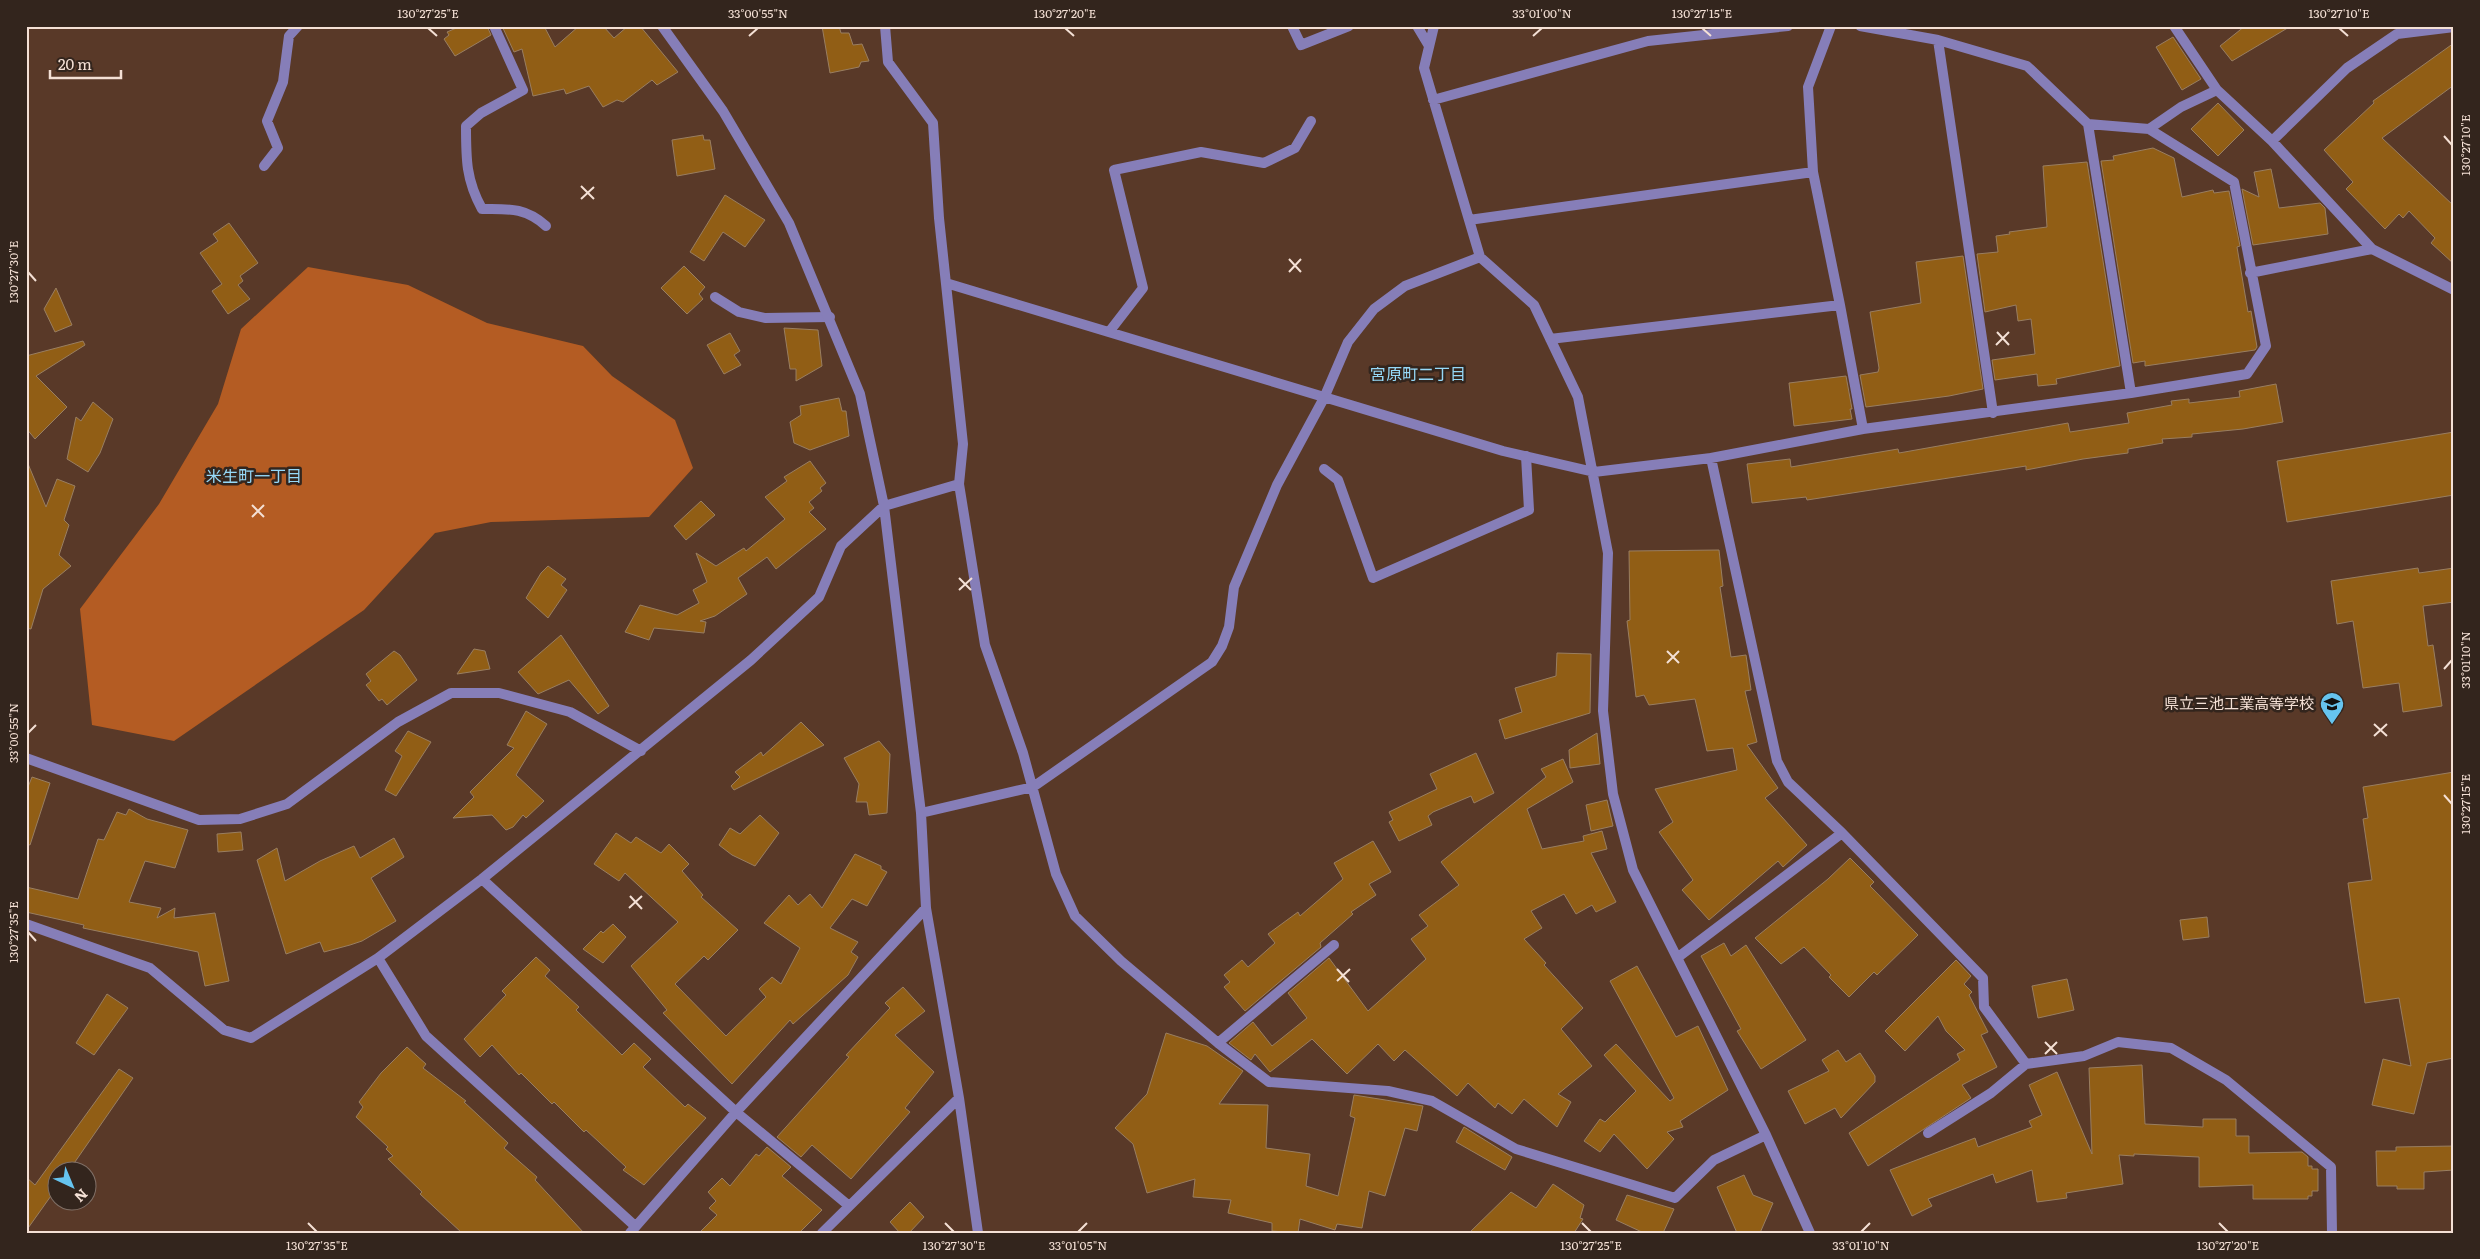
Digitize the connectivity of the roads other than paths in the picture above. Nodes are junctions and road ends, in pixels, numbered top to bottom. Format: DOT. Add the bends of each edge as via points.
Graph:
graph roads {
  1 [pos="298,26"];
  2 [pos="494,26"];
  3 [pos="662,26"];
  4 [pos="885,26"];
  5 [pos="1292,26"];
  6 [pos="1349,26"];
  7 [pos="1417,26"];
  8 [pos="1434,26"];
  9 [pos="1788,26"];
  10 [pos="1831,26"];
  11 [pos="1860,26"];
  12 [pos="2174,26"];
  13 [pos="2454,27"];
  14 [pos="1938,40"];
  15 [pos="1429,46"];
  16 [pos="2217,90"];
  17 [pos="1433,100"];
  18 [pos="1310,121"];
  19 [pos="2088,124"];
  20 [pos="2149,129"];
  21 [pos="2272,141"];
  22 [pos="264,166"];
  23 [pos="1813,172"];
  24 [pos="1469,220"];
  25 [pos="546,226"];
  26 [pos="2372,249"];
  27 [pos="1480,257"];
  28 [pos="2250,273"];
  29 [pos="946,282"];
  30 [pos="2454,290"];
  31 [pos="715,297"];
  32 [pos="1840,306"];
  33 [pos="830,317"];
  34 [pos="1109,332"];
  35 [pos="1550,339"];
  36 [pos="2131,393"];
  37 [pos="1324,398"];
  38 [pos="1993,412"];
  39 [pos="1863,429"];
  40 [pos="1526,456"];
  41 [pos="1711,458"];
  42 [pos="1324,469"];
  43 [pos="1594,472"];
  44 [pos="959,484"];
  45 [pos="884,506"];
  46 [pos="641,751"];
  47 [pos="26,758"];
  48 [pos="1033,788"];
  49 [pos="921,814"];
  50 [pos="1842,833"];
  51 [pos="482,879"];
  52 [pos="926,908"];
  53 [pos="26,924"];
  54 [pos="1334,945"];
  55 [pos="378,958"];
  56 [pos="1677,958"];
  57 [pos="1218,1043"];
  58 [pos="2026,1064"];
  59 [pos="959,1098"];
  60 [pos="736,1112"];
  61 [pos="1928,1134"];
  62 [pos="1766,1135"];
  63 [pos="848,1205"];
  64 [pos="632,1229"];
  65 [pos="822,1233"];
  66 [pos="978,1233"];
  67 [pos="1810,1233"];
  68 [pos="2332,1233"];
  1 -- 22 [label="street" via="289,36 283,82 267,121 278,148"];
  2 -- 25 [label="street" via="523,90 481,113 466,126 470,189 482,209 518,209"];
  3 -- 33 [label="street" via="723,111 789,223"];
  4 -- 29 [label="street" via="888,62 933,123"];
  5 -- 6 [label="street" via="1301,45"];
  7 -- 15 [label="street"];
  8 -- 15 [label="street"];
  9 -- 17 [label="street" via="1648,41"];
  10 -- 23 [label="street" via="1808,87"];
  11 -- 14 [label="street"];
  12 -- 16 [label="street"];
  13 -- 21 [label="street" via="2397,34 2347,68"];
  14 -- 19 [label="street" via="2027,66"];
  14 -- 38 [label="street"];
  15 -- 17 [label="street" via="1424,68"];
  16 -- 20 [label="street" via="2181,107"];
  16 -- 21 [label="street"];
  17 -- 24 [label="street"];
  18 -- 34 [label="street" via="1295,148 1264,163 1201,152 1114,170 1143,288"];
  19 -- 20 [label="street"];
  19 -- 36 [label="street"];
  20 -- 28 [label="street" via="2234,182"];
  21 -- 26 [label="street"];
  23 -- 24 [label="street"];
  23 -- 32 [label="street"];
  24 -- 27 [label="street"];
  26 -- 28 [label="street"];
  26 -- 30 [label="street"];
  27 -- 35 [label="street" via="1534,305"];
  27 -- 37 [label="street" via="1405,286 1374,310 1348,342"];
  28 -- 36 [label="street" via="2266,346 2247,374"];
  29 -- 34 [label="street"];
  29 -- 44 [label="street" via="963,444"];
  31 -- 33 [label="street" via="739,312 765,318"];
  32 -- 35 [label="street"];
  32 -- 39 [label="street"];
  33 -- 45 [label="street" via="860,394"];
  34 -- 37 [label="street"];
  35 -- 43 [label="street" via="1578,397"];
  36 -- 38 [label="street"];
  37 -- 40 [label="street"];
  37 -- 48 [label="street" via="1270,502 1234,587 1229,627 1212,662"];
  38 -- 39 [label="street"];
  39 -- 41 [label="street"];
  40 -- 42 [label="street" via="1530,510 1373,578 1338,480"];
  40 -- 43 [label="street"];
  41 -- 43 [label="street"];
  41 -- 50 [label="street" via="1777,762 1788,782"];
  43 -- 56 [label="street" via="1608,553 1602,711 1613,794 1633,870"];
  44 -- 45 [label="street"];
  44 -- 48 [label="street" via="986,645"];
  45 -- 46 [label="street" via="841,546 818,597 752,660"];
  45 -- 49 [label="street"];
  46 -- 47 [label="street" via="570,712 499,693 452,693 398,722 287,804 240,819 199,820"];
  46 -- 51 [label="street"];
  48 -- 49 [label="street"];
  48 -- 57 [label="street" via="1056,874 1075,916 1121,961"];
  49 -- 52 [label="street"];
  50 -- 56 [label="street"];
  50 -- 58 [label="street" via="1983,978 1984,1007"];
  51 -- 55 [label="street"];
  51 -- 60 [label="street"];
  52 -- 59 [label="street"];
  52 -- 60 [label="street"];
  53 -- 55 [label="street" via="150,968 224,1030 250,1038"];
  54 -- 57 [label="street"];
  55 -- 64 [label="street" via="426,1036"];
  56 -- 62 [label="street"];
  57 -- 62 [label="street" via="1269,1082 1388,1092 1432,1101 1516,1149 1675,1198 1714,1160"];
  58 -- 61 [label="street"];
  58 -- 68 [label="street" via="2084,1056 2118,1042 2171,1048 2226,1080 2331,1167"];
  59 -- 63 [label="street"];
  59 -- 66 [label="street"];
  60 -- 63 [label="street"];
  60 -- 64 [label="street"];
  62 -- 67 [label="street"];
  63 -- 65 [label="street"];
}
